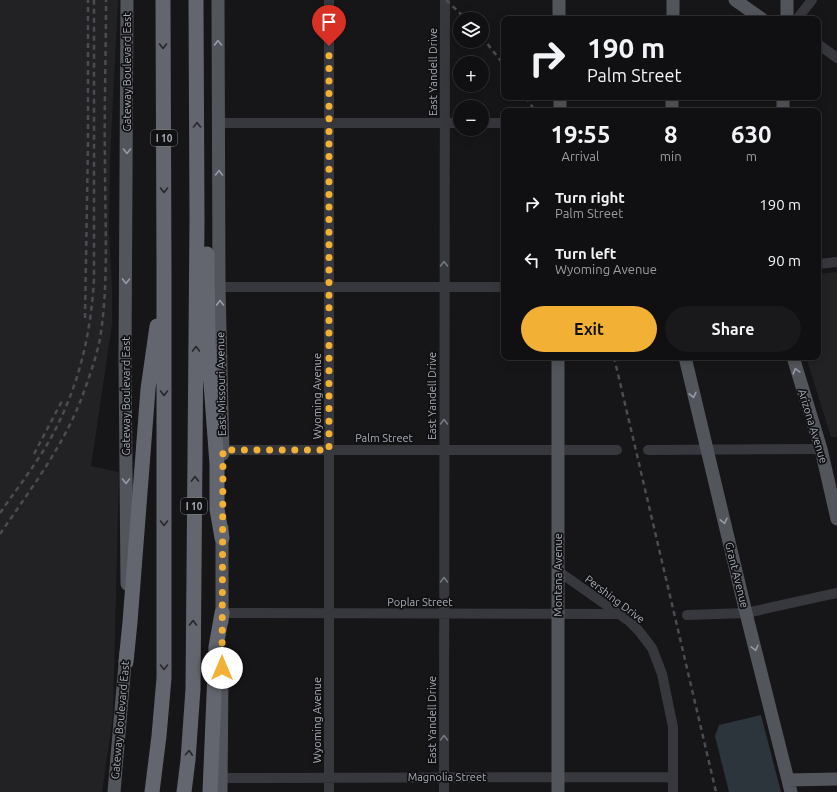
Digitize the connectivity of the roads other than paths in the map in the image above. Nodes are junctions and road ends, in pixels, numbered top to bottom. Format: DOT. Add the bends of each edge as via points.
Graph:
graph roads {
  1 [pos="127,0"];
  2 [pos="218,0"];
  3 [pos="329,0"];
  4 [pos="445,0"];
  5 [pos="559,0"];
  6 [pos="673,0"];
  7 [pos="735,0"];
  8 [pos="812,0"];
  9 [pos="162,2"];
  10 [pos="196,3"];
  11 [pos="791,14"];
  12 [pos="559,16"];
  13 [pos="673,16"];
  14 [pos="758,16"];
  15 [pos="821,46"];
  16 [pos="837,58"];
  17 [pos="219,123"];
  18 [pos="329,123"];
  19 [pos="445,123"];
  20 [pos="453,123"];
  21 [pos="489,123"];
  22 [pos="501,123"];
  23 [pos="198,220"];
  24 [pos="837,262"];
  25 [pos="821,264"];
  26 [pos="164,270"];
  27 [pos="219,286"];
  28 [pos="329,287"];
  29 [pos="444,287"];
  30 [pos="501,287"];
  31 [pos="558,360"];
  32 [pos="686,360"];
  33 [pos="794,360"];
  34 [pos="706,449"];
  35 [pos="821,449"];
  36 [pos="223,450"];
  37 [pos="329,450"];
  38 [pos="444,450"];
  39 [pos="558,450"];
  40 [pos="617,450"];
  41 [pos="648,450"];
  42 [pos="837,519"];
  43 [pos="222,538"];
  44 [pos="558,571"];
  45 [pos="837,593"];
  46 [pos="222,613"];
  47 [pos="558,613"];
  48 [pos="746,613"];
  49 [pos="329,614"];
  50 [pos="444,614"];
  51 [pos="618,614"];
  52 [pos="687,614"];
  53 [pos="126,662"];
  54 [pos="444,777"];
  55 [pos="558,777"];
  56 [pos="673,777"];
  57 [pos="222,778"];
  58 [pos="329,778"];
  59 [pos="837,779"];
  60 [pos="789,786"];
  61 [pos="114,792"];
  62 [pos="152,792"];
  63 [pos="184,792"];
  64 [pos="210,792"];
  65 [pos="221,792"];
  66 [pos="329,792"];
  67 [pos="444,792"];
  68 [pos="558,792"];
  69 [pos="673,792"];
  1 -- 53 [label="main road, Gateway Boulevard East, one-way"];
  17 -- 2 [label="main road, East Missouri Avenue, one-way"];
  3 -- 18 [label="street, Wyoming Avenue"];
  4 -- 19 [label="street, East Yandell Drive"];
  5 -- 12 [label="main road"];
  6 -- 13 [label="main road"];
  7 -- 14 [label="main road"];
  8 -- 11 [label="street"];
  9 -- 26 [label="highway, I 10, one-way"];
  23 -- 10 [label="highway, I 10, one-way"];
  15 -- 16 [label="street"];
  17 -- 18 [label="street"];
  27 -- 17 [label="main road, East Missouri Avenue, one-way"];
  18 -- 19 [label="street"];
  18 -- 28 [label="street, Wyoming Avenue"];
  19 -- 20 [label="street"];
  29 -- 19 [label="street, East Yandell Drive, one-way"];
  21 -- 22 [label="street"];
  23 -- 43 [label="highway" via="207,251 208,344 217,509"];
  63 -- 23 [label="highway, I 10, one-way" via="193,689"];
  24 -- 25 [label="street"];
  26 -- 53 [label="highway" via="148,389"];
  26 -- 62 [label="highway, I 10, one-way" via="164,678"];
  27 -- 28 [label="street"];
  36 -- 27 [label="main road, East Missouri Avenue, one-way"];
  28 -- 29 [label="street"];
  28 -- 37 [label="street, Wyoming Avenue"];
  29 -- 30 [label="street"];
  38 -- 29 [label="street, East Yandell Drive, one-way"];
  31 -- 39 [label="main road, Montana Avenue"];
  32 -- 34 [label="main road, Grant Avenue, one-way"];
  35 -- 33 [label="main road, Arizona Avenue, one-way"];
  34 -- 35 [label="street"];
  34 -- 41 [label="street"];
  34 -- 48 [label="main road, Grant Avenue, one-way"];
  35 -- 42 [label="main road, Arizona Avenue"];
  36 -- 37 [label="street, Palm Street"];
  36 -- 43 [label="main road, East Missouri Avenue"];
  37 -- 38 [label="street, Palm Street"];
  37 -- 49 [label="street, Wyoming Avenue"];
  38 -- 39 [label="street, Palm Street"];
  50 -- 38 [label="street, East Yandell Drive, one-way"];
  39 -- 40 [label="street, Palm Street"];
  39 -- 44 [label="main road, Montana Avenue"];
  43 -- 46 [label="main road, East Missouri Avenue"];
  44 -- 47 [label="main road, Montana Avenue"];
  44 -- 51 [label="street, Pershing Drive"];
  45 -- 48 [label="street"];
  46 -- 49 [label="street, Poplar Street"];
  46 -- 57 [label="main road, East Missouri Avenue"];
  46 -- 64 [label="highway" via="216,647"];
  47 -- 50 [label="street, Poplar Street"];
  47 -- 51 [label="street, Poplar Street"];
  47 -- 55 [label="main road, Montana Avenue"];
  48 -- 52 [label="street"];
  48 -- 60 [label="main road, Grant Avenue, one-way"];
  49 -- 50 [label="street, Poplar Street"];
  49 -- 58 [label="street, Wyoming Avenue"];
  54 -- 50 [label="street, East Yandell Drive, one-way"];
  51 -- 56 [label="street, Pershing Drive" via="645,638 658,661 673,727"];
  53 -- 61 [label="main road, Gateway Boulevard East"];
  54 -- 55 [label="street, Magnolia Street"];
  54 -- 58 [label="street, Magnolia Street"];
  54 -- 67 [label="street, East Yandell Drive"];
  55 -- 56 [label="street, Magnolia Street"];
  55 -- 68 [label="main road, Montana Avenue"];
  56 -- 69 [label="street, Pershing Drive"];
  57 -- 58 [label="street, Magnolia Street"];
  57 -- 65 [label="main road, East Missouri Avenue"];
  58 -- 66 [label="street, Wyoming Avenue"];
  59 -- 60 [label="main road"];
}
